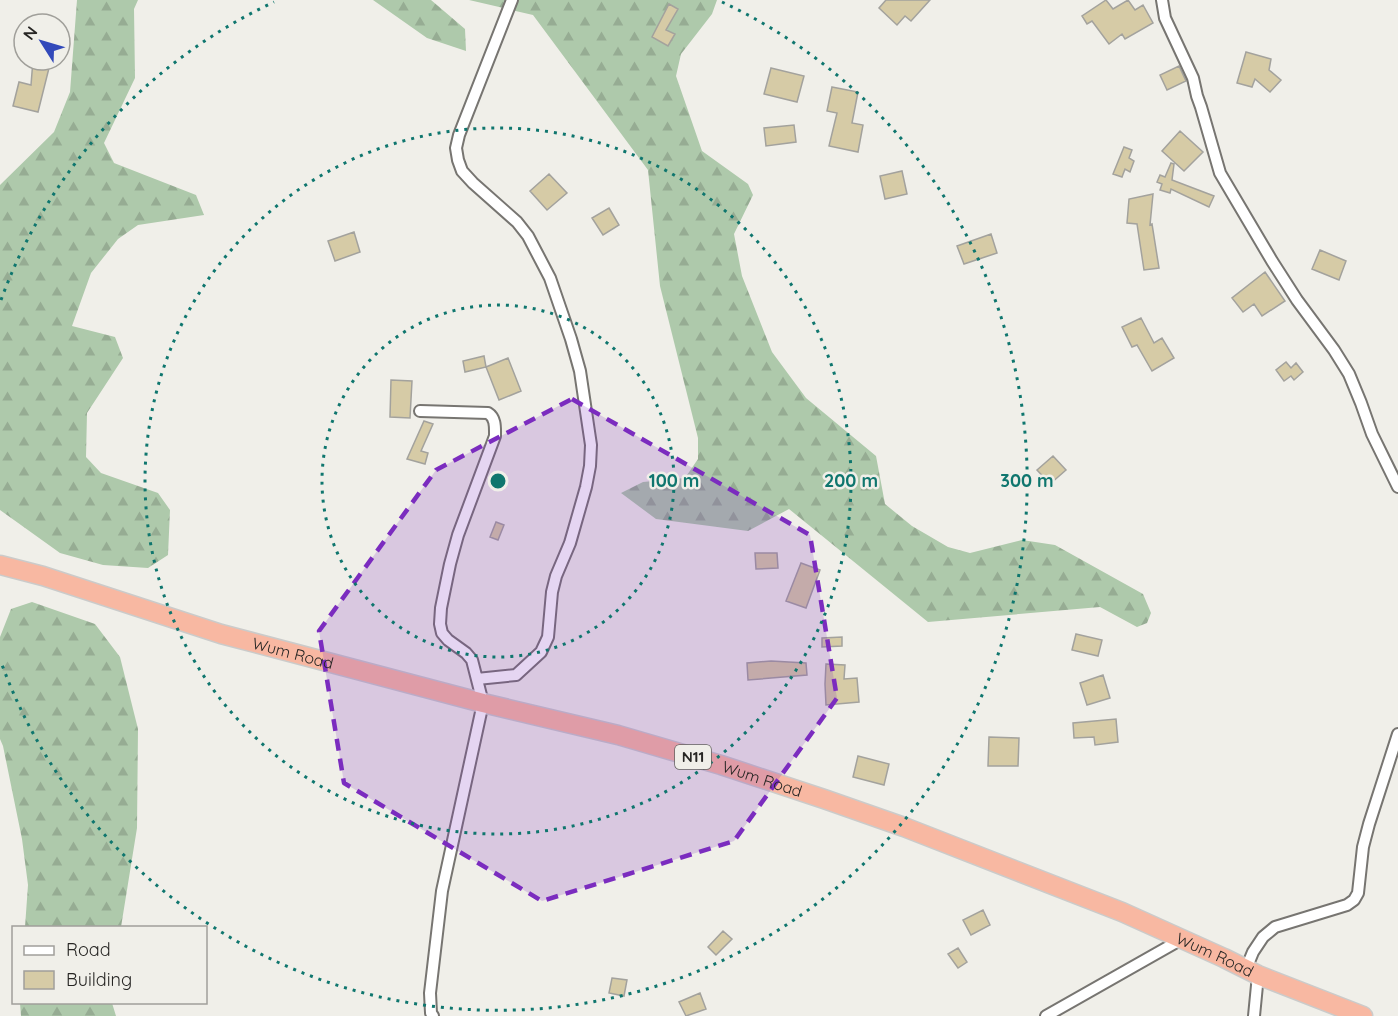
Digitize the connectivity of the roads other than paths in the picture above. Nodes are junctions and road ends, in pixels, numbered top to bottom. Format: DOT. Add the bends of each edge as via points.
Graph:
graph roads {
  1 [pos="512,0"];
  2 [pos="1162,0"];
  3 [pos="420,411"];
  4 [pos="1398,487"];
  5 [pos="0,565"];
  6 [pos="477,678"];
  7 [pos="483,703"];
  8 [pos="1398,734"];
  9 [pos="1182,939"];
  10 [pos="1252,972"];
  11 [pos="433,1016"];
  12 [pos="1046,1016"];
  13 [pos="1254,1016"];
  14 [pos="1363,1016"];
  1 -- 6 [label="street" via="459,135 458,160 473,183 528,236 550,278 580,371 591,445 590,466 570,543 556,576 548,637 541,652 516,675"];
  2 -- 4 [label="street" via="1165,18 1193,78 1220,172 1272,261 1349,374"];
  3 -- 6 [label="street" via="488,413 495,425 495,436 458,535 441,608 442,633 466,652"];
  5 -- 7 [label="highway, Wum Road / N11" via="221,634"];
  6 -- 7 [label="street"];
  7 -- 9 [label="highway, Wum Road / N11" via="618,735 824,799 1122,912"];
  7 -- 11 [label="street" via="442,891 430,993"];
  8 -- 10 [label="street" via="1365,839 1354,900 1275,927 1253,952"];
  9 -- 10 [label="highway, Wum Road / N11"];
  9 -- 12 [label="street"];
  10 -- 13 [label="street"];
  10 -- 14 [label="highway, Wum Road / N11"];
}
